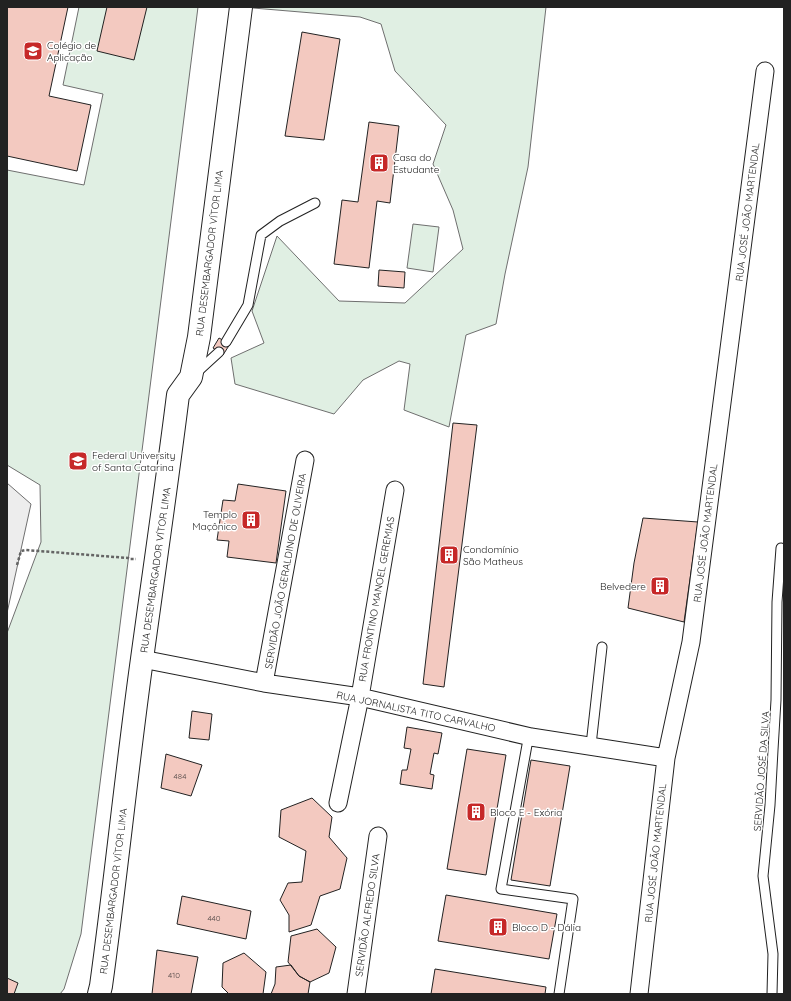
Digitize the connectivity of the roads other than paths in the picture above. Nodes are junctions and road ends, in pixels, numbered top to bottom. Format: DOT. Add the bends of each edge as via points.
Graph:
graph roads {
  1 [pos="241,7"];
  2 [pos="765,71"];
  3 [pos="315,203"];
  4 [pos="226,342"];
  5 [pos="219,352"];
  6 [pos="191,377"];
  7 [pos="305,460"];
  8 [pos="395,490"];
  9 [pos="781,548"];
  10 [pos="602,647"];
  11 [pos="142,659"];
  12 [pos="264,682"];
  13 [pos="360,697"];
  14 [pos="531,737"];
  15 [pos="591,745"];
  16 [pos="666,758"];
  17 [pos="338,803"];
  18 [pos="378,836"];
  19 [pos="99,994"];
  20 [pos="356,994"];
  21 [pos="559,994"];
  22 [pos="639,994"];
  23 [pos="772,994"];
  1 -- 6 [label="main road, RUA DESEMBARGADOR VÍTOR LIMA" via="199,337"];
  2 -- 16 [label="street, RUA JOSÉ JOÃO MARTENDAL" via="691,642"];
  3 -- 4 [label="lane" via="280,221 261,235 248,305"];
  5 -- 6 [label="lane"];
  6 -- 11 [label="main road, RUA DESEMBARGADOR VÍTOR LIMA" via="178,395"];
  7 -- 12 [label="street, SERVIDÃO JOÃO GERALDINO DE OLIVEIRA"];
  8 -- 13 [label="street, RUA FRONTINO MANOEL GEREMIAS"];
  9 -- 23 [label="lane, SERVIDÃO JOSÉ DA SILVA" via="777,602 774,750 763,876 773,954"];
  10 -- 15 [label="lane"];
  11 -- 12 [label="street, RUA JORNALISTA TITO CARVALHO"];
  11 -- 19 [label="main road, RUA DESEMBARGADOR VÍTOR LIMA"];
  12 -- 13 [label="street, RUA JORNALISTA TITO CARVALHO"];
  13 -- 14 [label="street, RUA JORNALISTA TITO CARVALHO"];
  13 -- 17 [label="street, RUA FRONTINO MANOEL GEREMIAS"];
  14 -- 15 [label="street, RUA JORNALISTA TITO CARVALHO"];
  14 -- 21 [label="lane" via="527,745 501,889 573,899"];
  15 -- 16 [label="street, RUA JORNALISTA TITO CARVALHO"];
  16 -- 22 [label="street, RUA JOSÉ JOÃO MARTENDAL"];
  18 -- 20 [label="street, SERVIDÃO ALFREDO SILVA"];
}
